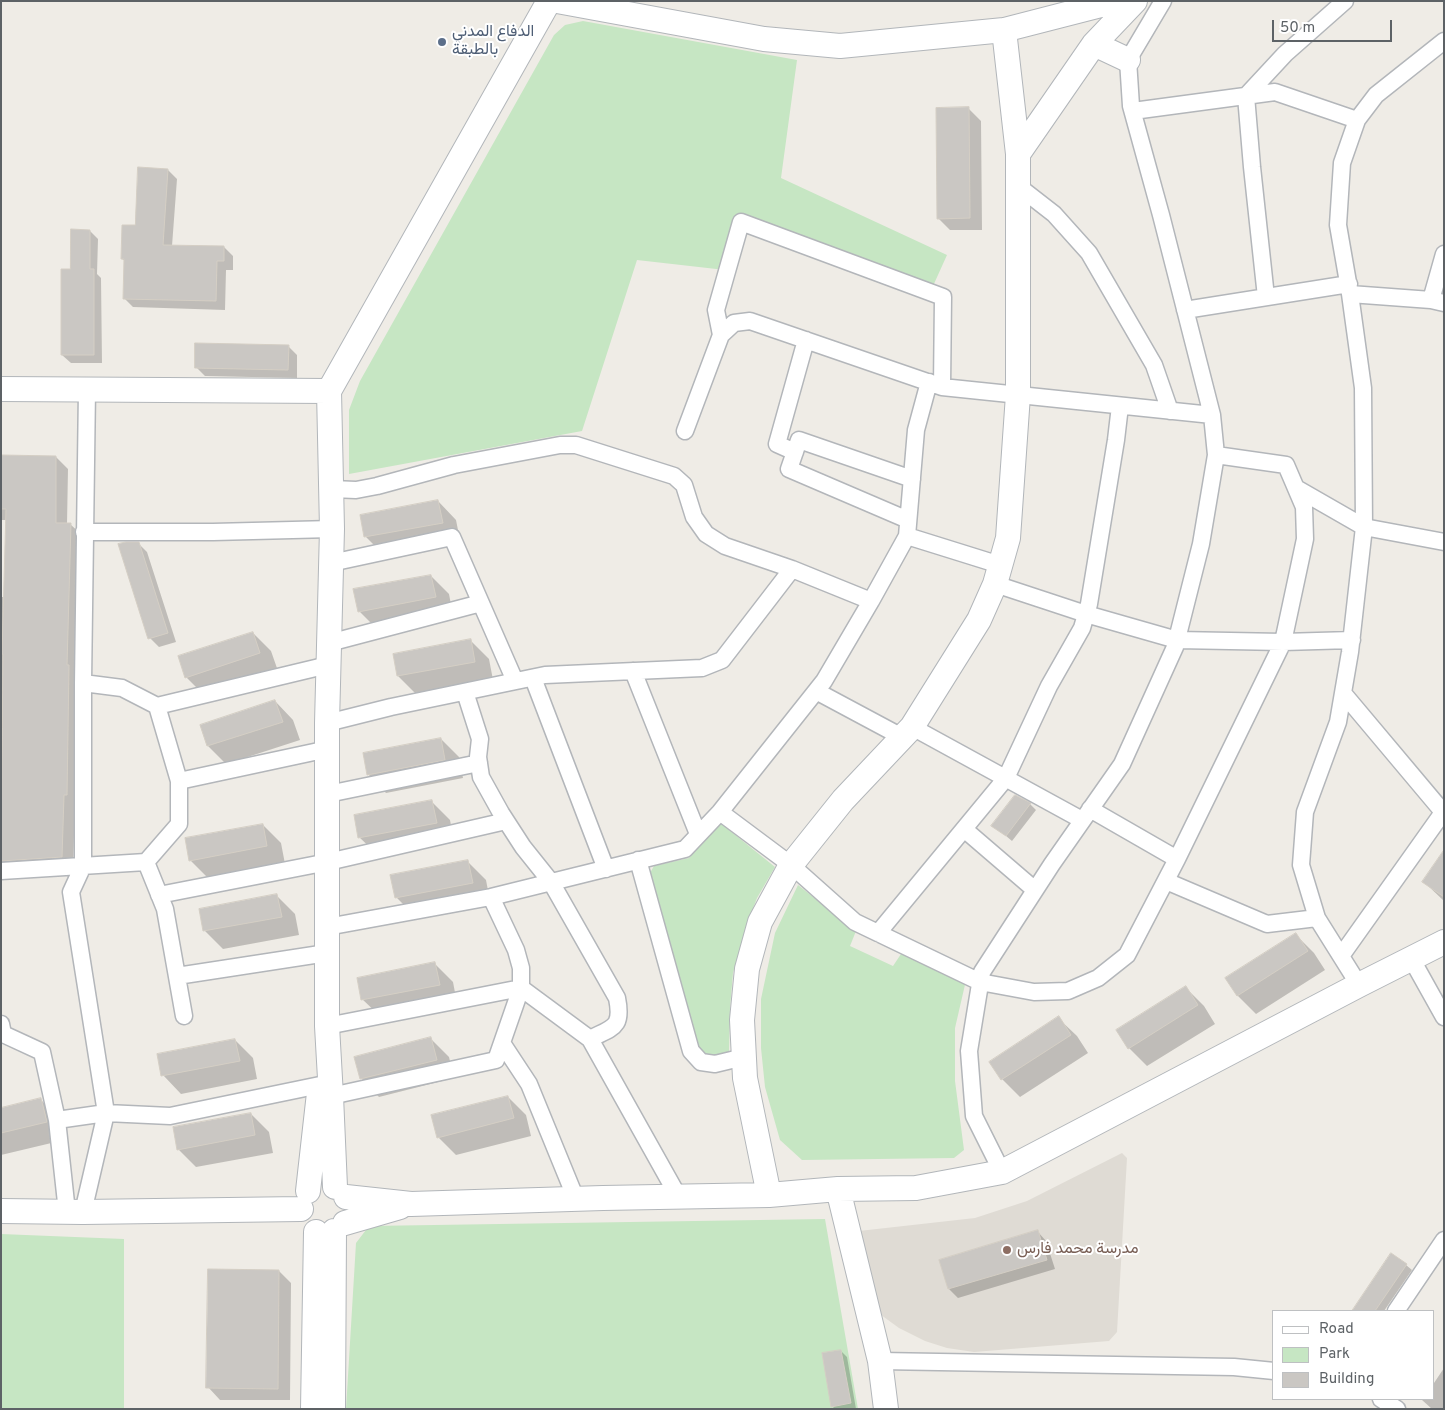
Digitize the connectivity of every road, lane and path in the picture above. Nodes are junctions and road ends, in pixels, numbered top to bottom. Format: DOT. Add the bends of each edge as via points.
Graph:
graph roads {
  1 [pos="549,1"];
  2 [pos="557,1"];
  3 [pos="1117,1"];
  4 [pos="1135,1"];
  5 [pos="1163,1"];
  6 [pos="1345,1"];
  7 [pos="1004,30"];
  8 [pos="1444,41"];
  9 [pos="1094,44"];
  10 [pos="1128,60"];
  11 [pos="1246,96"];
  12 [pos="1133,111"];
  13 [pos="1357,120"];
  14 [pos="1018,154"];
  15 [pos="1018,186"];
  16 [pos="1444,254"];
  17 [pos="1349,289"];
  18 [pos="1266,297"];
  19 [pos="1437,301"];
  20 [pos="1185,310"];
  21 [pos="721,335"];
  22 [pos="806,340"];
  23 [pos="936,384"];
  24 [pos="1,389"];
  25 [pos="87,389"];
  26 [pos="330,391"];
  27 [pos="1018,396"];
  28 [pos="1120,406"];
  29 [pos="1170,411"];
  30 [pos="1212,415"];
  31 [pos="684,431"];
  32 [pos="795,452"];
  33 [pos="1216,455"];
  34 [pos="912,480"];
  35 [pos="1296,488"];
  36 [pos="332,489"];
  37 [pos="1364,527"];
  38 [pos="907,528"];
  39 [pos="332,529"];
  40 [pos="84,532"];
  41 [pos="1444,542"];
  42 [pos="331,563"];
  43 [pos="792,569"];
  44 [pos="998,574"];
  45 [pos="871,601"];
  46 [pos="481,603"];
  47 [pos="1086,614"];
  48 [pos="1177,640"];
  49 [pos="1352,640"];
  50 [pos="1283,642"];
  51 [pos="328,654"];
  52 [pos="633,671"];
  53 [pos="533,678"];
  54 [pos="515,681"];
  55 [pos="83,683"];
  56 [pos="816,691"];
  57 [pos="465,692"];
  58 [pos="1343,694"];
  59 [pos="157,706"];
  60 [pos="327,722"];
  61 [pos="907,732"];
  62 [pos="328,749"];
  63 [pos="479,763"];
  64 [pos="1006,778"];
  65 [pos="179,781"];
  66 [pos="328,794"];
  67 [pos="1444,811"];
  68 [pos="720,812"];
  69 [pos="1086,815"];
  70 [pos="506,821"];
  71 [pos="964,829"];
  72 [pos="698,834"];
  73 [pos="1177,859"];
  74 [pos="638,860"];
  75 [pos="146,862"];
  76 [pos="328,862"];
  77 [pos="791,865"];
  78 [pos="83,866"];
  79 [pos="606,869"];
  80 [pos="1,871"];
  81 [pos="551,882"];
  82 [pos="1166,882"];
  83 [pos="1035,890"];
  84 [pos="159,895"];
  85 [pos="491,897"];
  86 [pos="1317,918"];
  87 [pos="327,927"];
  88 [pos="878,933"];
  89 [pos="1444,942"];
  90 [pos="327,953"];
  91 [pos="1341,956"];
  92 [pos="1411,958"];
  93 [pos="177,976"];
  94 [pos="980,982"];
  95 [pos="1359,985"];
  96 [pos="521,988"];
  97 [pos="184,1016"];
  98 [pos="1444,1017"];
  99 [pos="1,1024"];
  100 [pos="327,1026"];
  101 [pos="590,1040"];
  102 [pos="502,1043"];
  103 [pos="744,1057"];
  104 [pos="326,1091"];
  105 [pos="106,1113"];
  106 [pos="57,1120"];
  107 [pos="1002,1172"];
  108 [pos="838,1189"];
  109 [pos="340,1192"];
  110 [pos="769,1195"];
  111 [pos="678,1196"];
  112 [pos="576,1199"];
  113 [pos="304,1200"];
  114 [pos="411,1204"];
  115 [pos="1,1211"];
  116 [pos="75,1212"];
  117 [pos="332,1229"];
  118 [pos="1444,1240"];
  119 [pos="1397,1310"];
  120 [pos="880,1361"];
  121 [pos="1272,1371"];
  122 [pos="1383,1400"];
  123 [pos="313,1409"];
  124 [pos="333,1409"];
  125 [pos="886,1409"];
  126 [pos="1397,1409"];
  1 -- 26 [label="main road"];
  2 -- 7 [label="main road" via="764,39 840,46"];
  3 -- 7 [label="main road"];
  4 -- 9 [label="main road"];
  5 -- 10 [label="street"];
  6 -- 11 [label="street" via="1284,54"];
  7 -- 14 [label="main road"];
  8 -- 13 [label="street" via="1376,95"];
  9 -- 10 [label="main road"];
  9 -- 14 [label="main road"];
  10 -- 12 [label="street"];
  11 -- 12 [label="street"];
  11 -- 13 [label="street" via="1275,92"];
  11 -- 18 [label="street"];
  12 -- 20 [label="street"];
  13 -- 17 [label="street" via="1342,163 1338,225"];
  14 -- 15 [label="main road"];
  15 -- 27 [label="main road"];
  15 -- 29 [label="street" via="1054,214 1089,253 1154,365"];
  16 -- 19 [label="street"];
  17 -- 18 [label="street"];
  17 -- 19 [label="street"];
  17 -- 37 [label="street" via="1363,388"];
  18 -- 20 [label="street"];
  20 -- 30 [label="street"];
  21 -- 22 [label="street" via="734,323 750,321"];
  21 -- 23 [label="street" via="716,310 741,222 943,297"];
  21 -- 31 [label="street"];
  22 -- 23 [label="street"];
  22 -- 32 [label="street" via="777,444"];
  23 -- 27 [label="street"];
  23 -- 34 [label="street" via="916,430"];
  24 -- 25 [label="main road"];
  25 -- 26 [label="main road"];
  25 -- 40 [label="street"];
  26 -- 36 [label="main road"];
  27 -- 28 [label="street"];
  27 -- 44 [label="main road" via="1008,538"];
  28 -- 29 [label="street"];
  28 -- 47 [label="street"];
  29 -- 30 [label="street"];
  30 -- 33 [label="street"];
  32 -- 34 [label="street" via="799,440"];
  32 -- 38 [label="street" via="789,469"];
  33 -- 35 [label="street" via="1286,465"];
  33 -- 48 [label="street" via="1201,544"];
  34 -- 38 [label="street"];
  35 -- 37 [label="street"];
  35 -- 50 [label="street" via="1304,508 1305,539"];
  36 -- 39 [label="main road"];
  36 -- 43 [label="street" via="356,490 454,465 560,445 576,445 674,476 684,485 694,517 706,534 726,546"];
  37 -- 41 [label="street"];
  37 -- 49 [label="street"];
  38 -- 44 [label="street"];
  38 -- 45 [label="street"];
  39 -- 40 [label="street"];
  39 -- 42 [label="main road"];
  40 -- 55 [label="street"];
  42 -- 46 [label="street" via="452,538"];
  42 -- 51 [label="main road"];
  43 -- 45 [label="street"];
  43 -- 52 [label="street" via="722,660 702,668"];
  44 -- 47 [label="street"];
  44 -- 61 [label="main road" via="979,620"];
  45 -- 56 [label="street"];
  46 -- 51 [label="street"];
  46 -- 54 [label="street"];
  47 -- 48 [label="street"];
  47 -- 64 [label="street" via="1082,628 1049,686"];
  48 -- 50 [label="street"];
  48 -- 69 [label="street" via="1122,764"];
  49 -- 50 [label="street"];
  49 -- 58 [label="street"];
  50 -- 73 [label="street"];
  51 -- 59 [label="street"];
  51 -- 60 [label="main road"];
  52 -- 53 [label="street"];
  52 -- 72 [label="street"];
  53 -- 54 [label="street"];
  53 -- 79 [label="street"];
  54 -- 57 [label="street"];
  55 -- 59 [label="street" via="122,688"];
  55 -- 78 [label="street"];
  56 -- 61 [label="street"];
  56 -- 68 [label="street"];
  57 -- 60 [label="street"];
  57 -- 63 [label="street" via="480,739"];
  58 -- 67 [label="street"];
  58 -- 86 [label="street" via="1338,722 1305,812 1301,865"];
  59 -- 65 [label="street"];
  60 -- 62 [label="main road"];
  61 -- 64 [label="street"];
  61 -- 77 [label="main road" via="843,800"];
  62 -- 65 [label="street"];
  62 -- 66 [label="main road"];
  63 -- 66 [label="street"];
  63 -- 70 [label="street" via="481,777"];
  64 -- 69 [label="street"];
  64 -- 71 [label="street"];
  65 -- 75 [label="street" via="179,824"];
  66 -- 76 [label="main road"];
  67 -- 91 [label="street"];
  68 -- 72 [label="street"];
  68 -- 77 [label="street"];
  69 -- 73 [label="street"];
  69 -- 83 [label="street"];
  70 -- 76 [label="street"];
  70 -- 81 [label="street"];
  71 -- 83 [label="street"];
  71 -- 88 [label="street"];
  72 -- 74 [label="street" via="685,849"];
  73 -- 82 [label="street"];
  74 -- 79 [label="street"];
  74 -- 103 [label="street" via="691,1051 701,1062 715,1064"];
  75 -- 78 [label="street"];
  75 -- 84 [label="street"];
  76 -- 84 [label="street"];
  76 -- 87 [label="main road"];
  77 -- 88 [label="street" via="855,922"];
  77 -- 103 [label="main road" via="760,922 747,969 742,1020"];
  78 -- 80 [label="street"];
  78 -- 105 [label="street" via="71,892"];
  79 -- 81 [label="street"];
  81 -- 85 [label="street"];
  81 -- 101 [label="street" via="617,998 619,1018 615,1026"];
  82 -- 86 [label="street" via="1267,924"];
  82 -- 94 [label="street" via="1127,955 1098,978 1068,991 1034,992"];
  83 -- 94 [label="street" via="982,972"];
  84 -- 93 [label="street" via="165,909"];
  85 -- 87 [label="street"];
  85 -- 96 [label="street" via="516,950 521,968"];
  86 -- 91 [label="street"];
  87 -- 90 [label="main road"];
  88 -- 94 [label="street"];
  89 -- 92 [label="main road"];
  90 -- 93 [label="street"];
  90 -- 100 [label="main road"];
  91 -- 95 [label="street"];
  92 -- 95 [label="main road"];
  92 -- 98 [label="street"];
  93 -- 97 [label="street"];
  94 -- 107 [label="street" via="969,1051 974,1116"];
  95 -- 107 [label="main road"];
  96 -- 100 [label="street"];
  96 -- 101 [label="street"];
  96 -- 102 [label="street"];
  99 -- 106 [label="street" via="3,1034 42,1052"];
  100 -- 104 [label="main road"];
  101 -- 111 [label="street"];
  102 -- 104 [label="street" via="496,1060"];
  102 -- 112 [label="street" via="529,1084"];
  103 -- 110 [label="main road" via="745,1078"];
  104 -- 105 [label="street" via="170,1116"];
  104 -- 109 [label="main road"];
  104 -- 113 [label="main road"];
  105 -- 106 [label="street"];
  105 -- 116 [label="street"];
  106 -- 116 [label="street"];
  107 -- 108 [label="main road" via="916,1188"];
  108 -- 110 [label="main road"];
  108 -- 120 [label="main road"];
  109 -- 113 [label="main road" via="321,1185"];
  109 -- 114 [label="main road"];
  109 -- 117 [label="main road" via="349,1210 348,1217"];
  110 -- 111 [label="main road"];
  111 -- 112 [label="main road"];
  112 -- 114 [label="main road"];
  113 -- 116 [label="main road"];
  113 -- 117 [label="main road" via="300,1214 309,1228"];
  114 -- 117 [label="main road"];
  115 -- 116 [label="main road"];
  117 -- 123 [label="main road"];
  117 -- 124 [label="main road"];
  118 -- 119 [label="street"];
  120 -- 121 [label="street" via="1234,1367"];
  120 -- 125 [label="main road"];
  122 -- 126 [label="street"];
}
